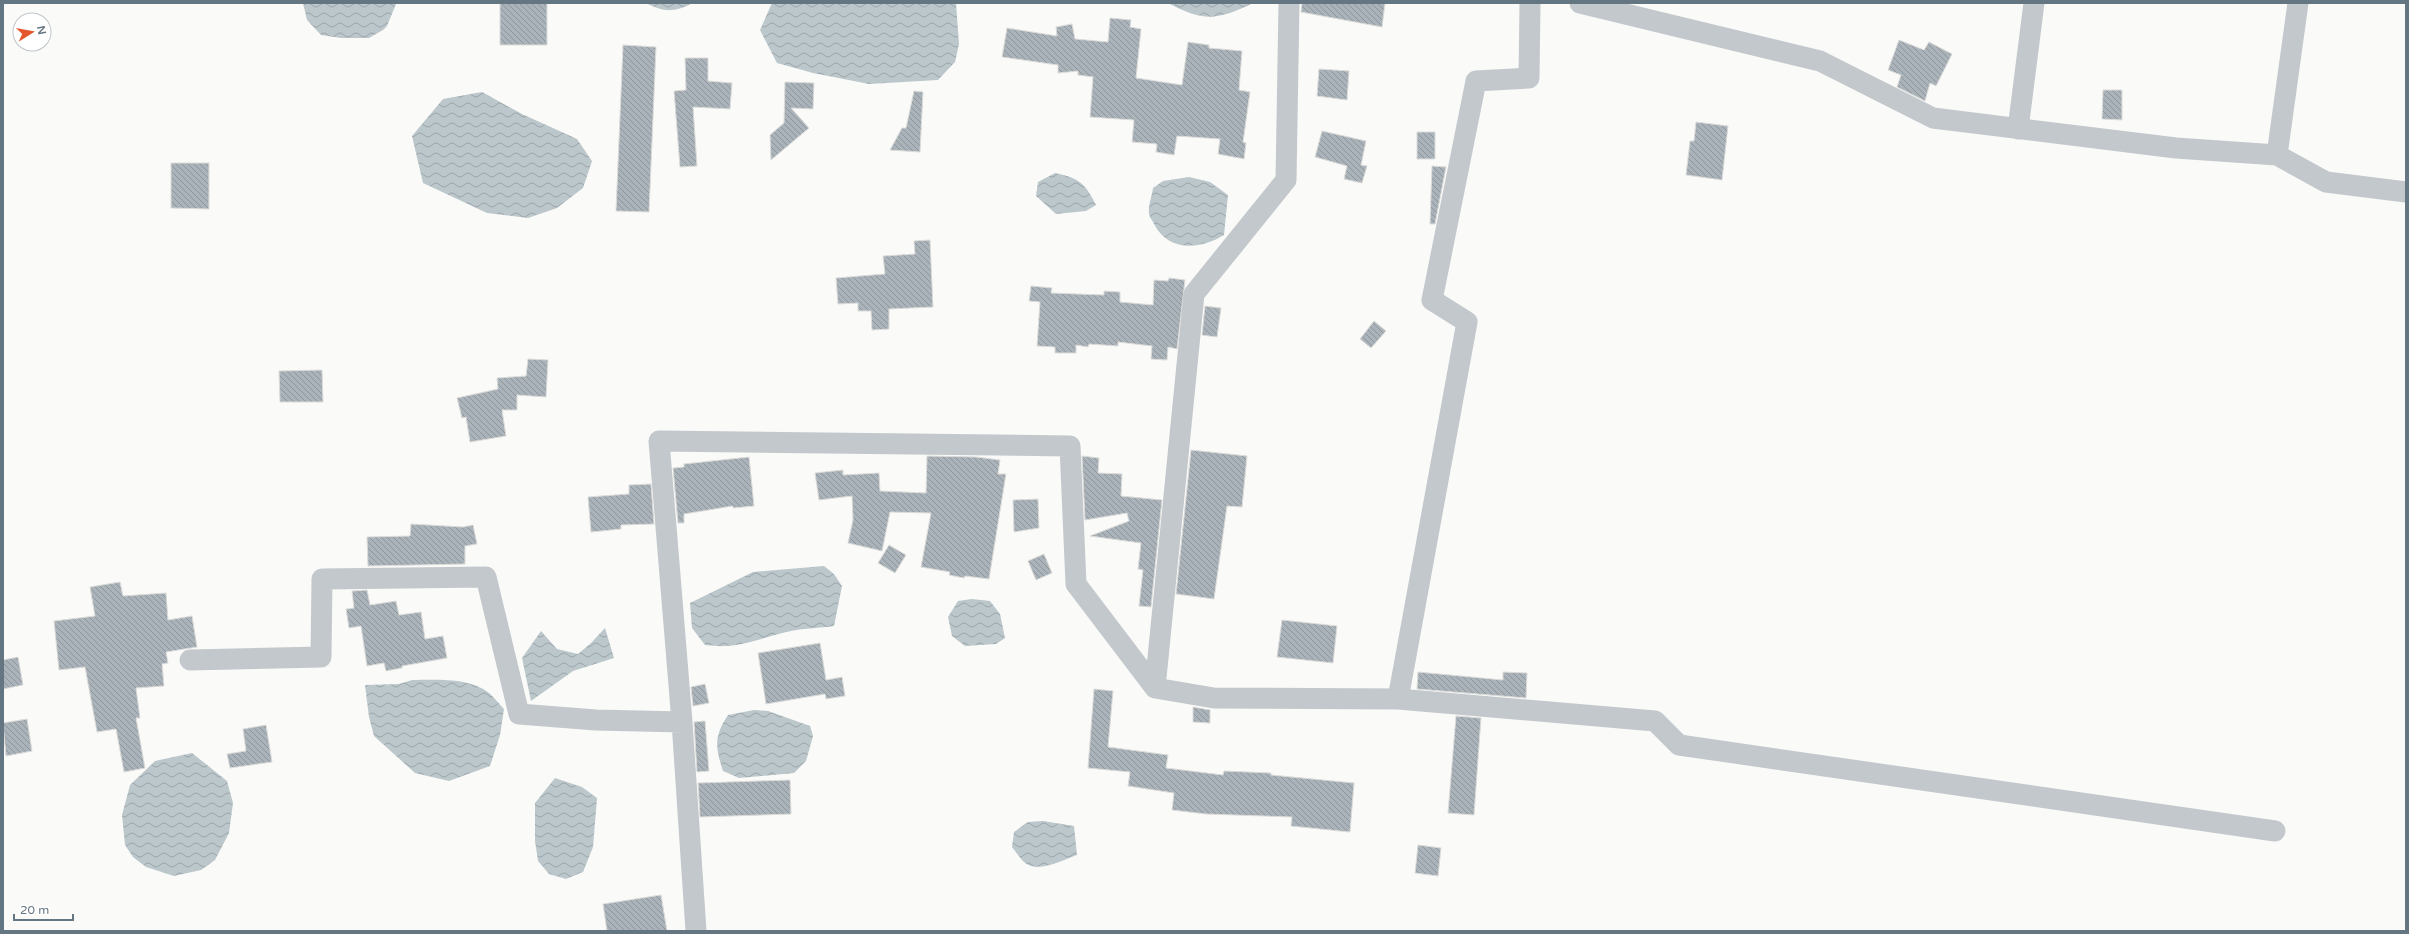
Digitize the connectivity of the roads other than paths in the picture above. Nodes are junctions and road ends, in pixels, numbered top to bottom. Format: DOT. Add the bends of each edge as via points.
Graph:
graph roads {
  1 [pos="1289,3"];
  2 [pos="1530,3"];
  3 [pos="1580,3"];
  4 [pos="2034,3"];
  5 [pos="2298,3"];
  6 [pos="2018,129"];
  7 [pos="2277,155"];
  8 [pos="2406,192"];
  9 [pos="190,660"];
  10 [pos="1155,688"];
  11 [pos="1398,700"];
  12 [pos="682,722"];
  13 [pos="2275,831"];
  14 [pos="696,931"];
  1 -- 10 [label="street" via="1286,180 1194,294"];
  2 -- 11 [label="street" via="1529,78 1476,81 1432,300 1466,322"];
  3 -- 6 [label="street" via="1820,62 1933,118"];
  4 -- 6 [label="street"];
  5 -- 7 [label="street"];
  6 -- 7 [label="street" via="2176,148"];
  7 -- 8 [label="street" via="2326,182"];
  9 -- 12 [label="street" via="321,657 322,579 486,577 519,714 596,720"];
  10 -- 11 [label="street" via="1214,698"];
  10 -- 12 [label="street" via="1076,584 1070,446 659,441"];
  11 -- 13 [label="street" via="1655,721 1679,745"];
  12 -- 14 [label="street"];
}
